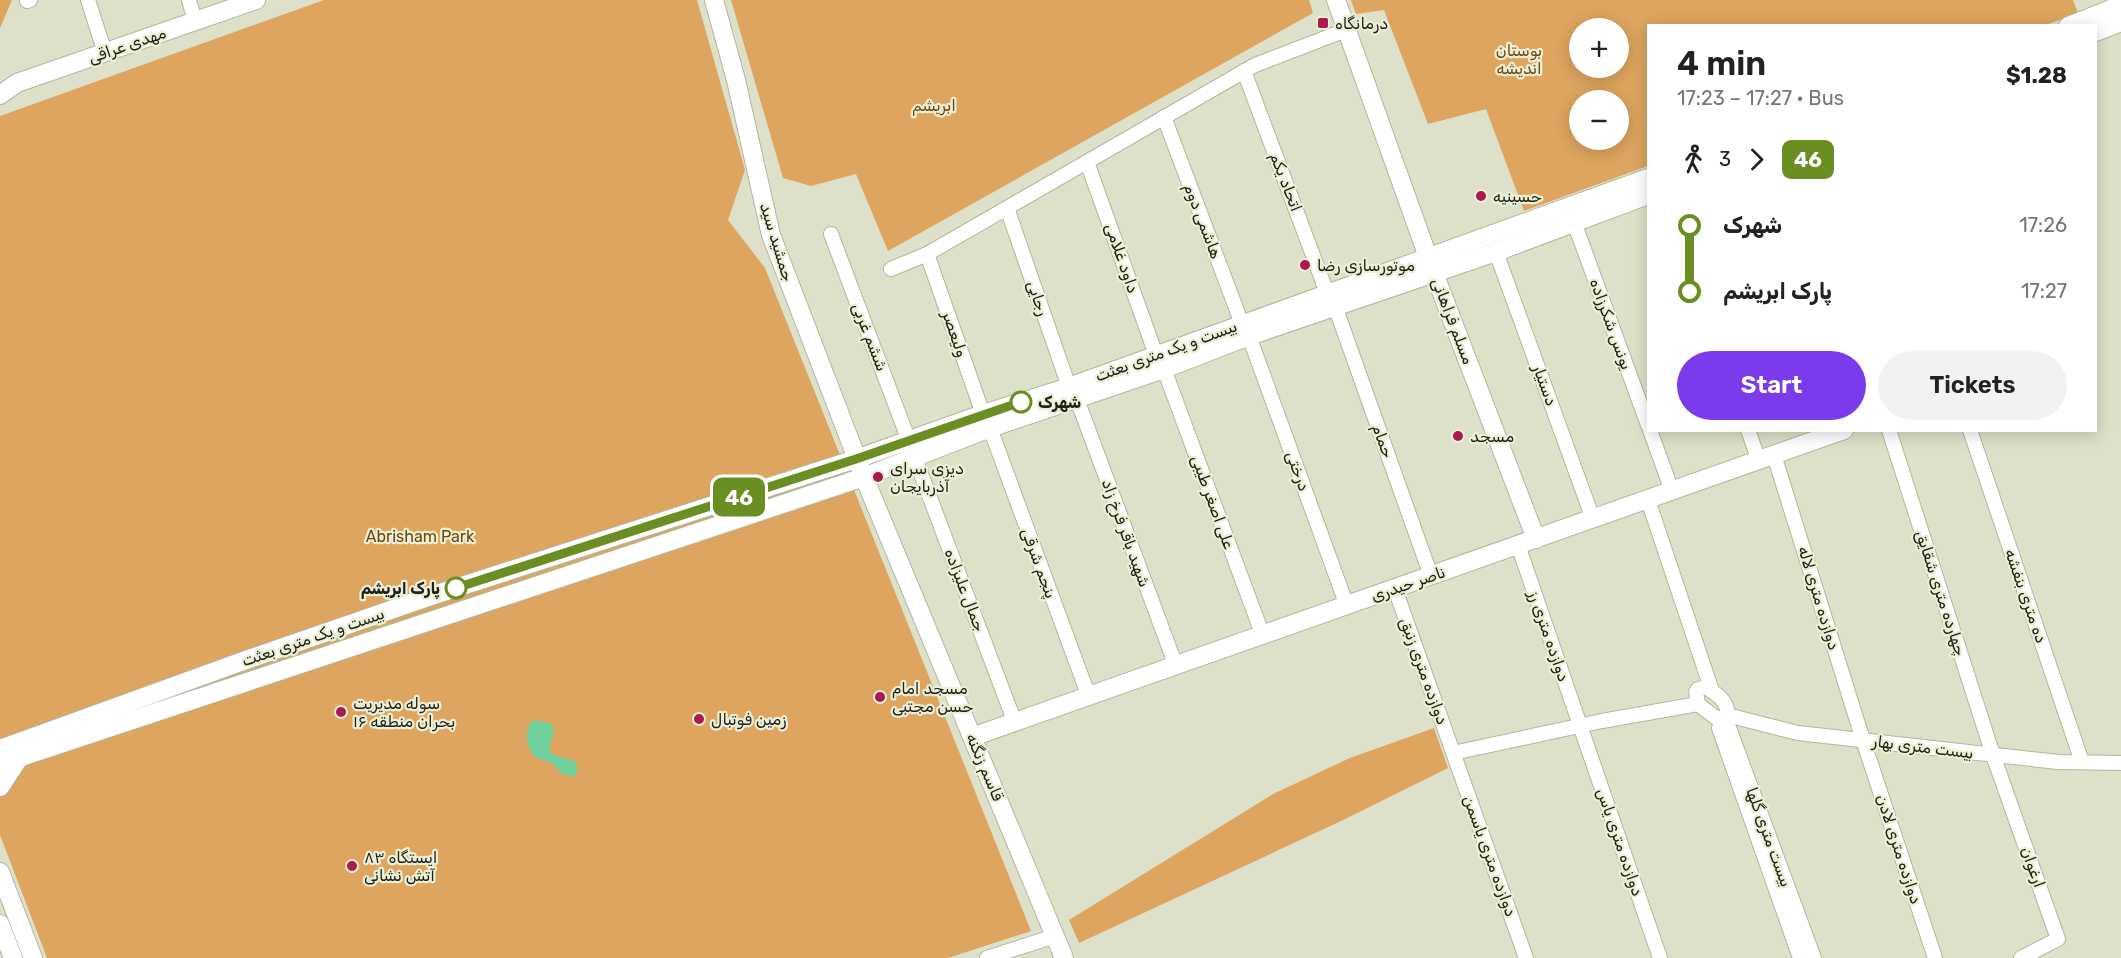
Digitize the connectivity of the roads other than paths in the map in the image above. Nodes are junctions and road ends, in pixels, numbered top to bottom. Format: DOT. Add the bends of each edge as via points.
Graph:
graph roads {
  1 [pos="88,0"];
  2 [pos="189,0"];
  3 [pos="256,0"];
  4 [pos="714,0"];
  5 [pos="1336,0"];
  6 [pos="2121,5"];
  7 [pos="195,21"];
  8 [pos="2121,22"];
  9 [pos="2073,24"];
  10 [pos="1346,30"];
  11 [pos="2097,32"];
  12 [pos="105,52"];
  13 [pos="1245,71"];
  14 [pos="9,84"];
  15 [pos="0,95"];
  16 [pos="1164,117"];
  17 [pos="1088,162"];
  18 [pos="1647,178"];
  19 [pos="1647,195"];
  20 [pos="1007,208"];
  21 [pos="1575,222"];
  22 [pos="831,234"];
  23 [pos="1496,252"];
  24 [pos="927,254"];
  25 [pos="1431,265"];
  26 [pos="891,269"];
  27 [pos="1331,299"];
  28 [pos="1245,330"];
  29 [pos="1160,362"];
  30 [pos="1073,393"];
  31 [pos="986,421"];
  32 [pos="1647,422"];
  33 [pos="1651,432"];
  34 [pos="1749,432"];
  35 [pos="1836,432"];
  36 [pos="1890,432"];
  37 [pos="1971,432"];
  38 [pos="912,449"];
  39 [pos="1767,458"];
  40 [pos="856,459"];
  41 [pos="864,477"];
  42 [pos="1672,491"];
  43 [pos="1648,500"];
  44 [pos="1593,519"];
  45 [pos="1536,539"];
  46 [pos="1518,545"];
  47 [pos="1431,576"];
  48 [pos="1395,589"];
  49 [pos="1347,606"];
  50 [pos="1263,636"];
  51 [pos="1176,666"];
  52 [pos="1712,691"];
  53 [pos="1089,697"];
  54 [pos="1698,704"];
  55 [pos="1723,717"];
  56 [pos="1015,723"];
  57 [pos="1580,726"];
  58 [pos="972,737"];
  59 [pos="1863,740"];
  60 [pos="8,748"];
  61 [pos="1453,753"];
  62 [pos="1993,755"];
  63 [pos="2082,762"];
  64 [pos="2121,763"];
  65 [pos="0,764"];
  66 [pos="0,786"];
  67 [pos="0,872"];
  68 [pos="0,924"];
  69 [pos="1055,936"];
  70 [pos="8,955"];
  71 [pos="33,958"];
  72 [pos="987,958"];
  73 [pos="1064,958"];
  74 [pos="1526,958"];
  75 [pos="1660,958"];
  76 [pos="1800,958"];
  77 [pos="1814,958"];
  78 [pos="1935,958"];
  79 [pos="2021,958"];
  1 -- 12 [label="street"];
  2 -- 7 [label="street"];
  3 -- 7 [label="street, مهدی عراقی"];
  4 -- 40 [label="street, جمشید سید" via="771,235"];
  5 -- 10 [label="street, مسلم فراهانی"];
  6 -- 9 [label="street"];
  7 -- 12 [label="street, مهدی عراقی"];
  8 -- 11 [label="street"];
  10 -- 13 [label="street"];
  10 -- 25 [label="street, مسلم فراهانی"];
  12 -- 14 [label="street, مهدی عراقی"];
  13 -- 16 [label="street"];
  13 -- 27 [label="street, اتحاد یکم"];
  14 -- 15 [label="street, مهدی عراقی"];
  16 -- 17 [label="street"];
  16 -- 28 [label="street, هاشمی دوم"];
  17 -- 20 [label="street"];
  17 -- 29 [label="street, داود غلامی"];
  18 -- 25 [label="street, بیست و یک متری بعثت"];
  19 -- 21 [label="street, بیست و یک متری بعثت"];
  20 -- 24 [label="street"];
  20 -- 30 [label="street, رجایی"];
  21 -- 23 [label="street, بیست و یک متری بعثت"];
  21 -- 32 [label="street, یونس شکرزاده"];
  22 -- 38 [label="street, ششم غربی"];
  23 -- 25 [label="street, بیست و یک متری بعثت"];
  23 -- 44 [label="street, دستیار"];
  24 -- 26 [label="street"];
  24 -- 31 [label="street, ولیعصر"];
  25 -- 27 [label="street, بیست و یک متری بعثت"];
  25 -- 45 [label="street, مسلم فراهانی"];
  27 -- 28 [label="street, بیست و یک متری بعثت"];
  27 -- 47 [label="street, حمام"];
  28 -- 29 [label="street, بیست و یک متری بعثت"];
  28 -- 49 [label="street, درختی"];
  29 -- 30 [label="street, بیست و یک متری بعثت"];
  29 -- 50 [label="street, علی اصغر طیبی"];
  30 -- 31 [label="street, بیست و یک متری بعثت"];
  30 -- 51 [label="street, شهید باقر فرخ زاد"];
  31 -- 38 [label="street, بیست و یک متری بعثت"];
  31 -- 53 [label="street, پنجم شرقی"];
  33 -- 42 [label="street"];
  34 -- 39 [label="street, دوازده متری لاله"];
  35 -- 39 [label="street, ناصر حیدری"];
  36 -- 62 [label="street, چهارده متری شقایق"];
  37 -- 63 [label="street, ده متری بنفشه"];
  38 -- 40 [label="street, بیست و یک متری بعثت"];
  38 -- 41 [label="street, بیست و یک متری بعثت"];
  38 -- 56 [label="street, جمال علیزاده"];
  39 -- 42 [label="street, ناصر حیدری"];
  39 -- 59 [label="street, دوازده متری لاله"];
  40 -- 41 [label="street, جمشید سید"];
  40 -- 60 [label="street, بیست و یک متری بعثت" via="423,599"];
  41 -- 58 [label="street, قاسم زنگنه"];
  41 -- 60 [label="street, بیست و یک متری بعثت"];
  42 -- 43 [label="street, ناصر حیدری"];
  43 -- 44 [label="street, ناصر حیدری"];
  43 -- 52 [label="street"];
  44 -- 45 [label="street, ناصر حیدری"];
  45 -- 46 [label="street, ناصر حیدری"];
  46 -- 47 [label="street, ناصر حیدری"];
  46 -- 57 [label="street, دوازده متری رز"];
  47 -- 48 [label="street, ناصر حیدری"];
  48 -- 49 [label="street, ناصر حیدری"];
  48 -- 61 [label="street, دوازده متری زنبق"];
  49 -- 50 [label="street, ناصر حیدری"];
  50 -- 51 [label="street, ناصر حیدری"];
  51 -- 53 [label="street, ناصر حیدری"];
  52 -- 54 [label="street" via="1707,687 1698,689"];
  52 -- 55 [label="street" via="1728,709"];
  53 -- 56 [label="street, ناصر حیدری"];
  54 -- 55 [label="street"];
  54 -- 57 [label="street"];
  55 -- 59 [label="street, بیست متری بهار" via="1798,733"];
  55 -- 76 [label="street, بیست متری گلها"];
  55 -- 77 [label="street, بیست متری گلها"];
  56 -- 58 [label="street, ناصر حیدری"];
  57 -- 61 [label="street"];
  57 -- 75 [label="street, دوازده متری یاس"];
  58 -- 69 [label="street, قاسم زنگنه"];
  59 -- 62 [label="street, بیست متری بهار"];
  59 -- 78 [label="street, دوازده متری لادن"];
  60 -- 65 [label="street, بیست و یک متری بعثت"];
  60 -- 66 [label="street"];
  61 -- 74 [label="street, دوازده متری یاسمن"];
  62 -- 63 [label="street, بیست متری بهار"];
  62 -- 79 [label="street, ارغوان" via="2058,939"];
  63 -- 64 [label="street, بیست متری بهار"];
  67 -- 71 [label="street"];
  68 -- 70 [label="street"];
  69 -- 72 [label="street"];
  69 -- 73 [label="street, قاسم زنگنه"];
}
